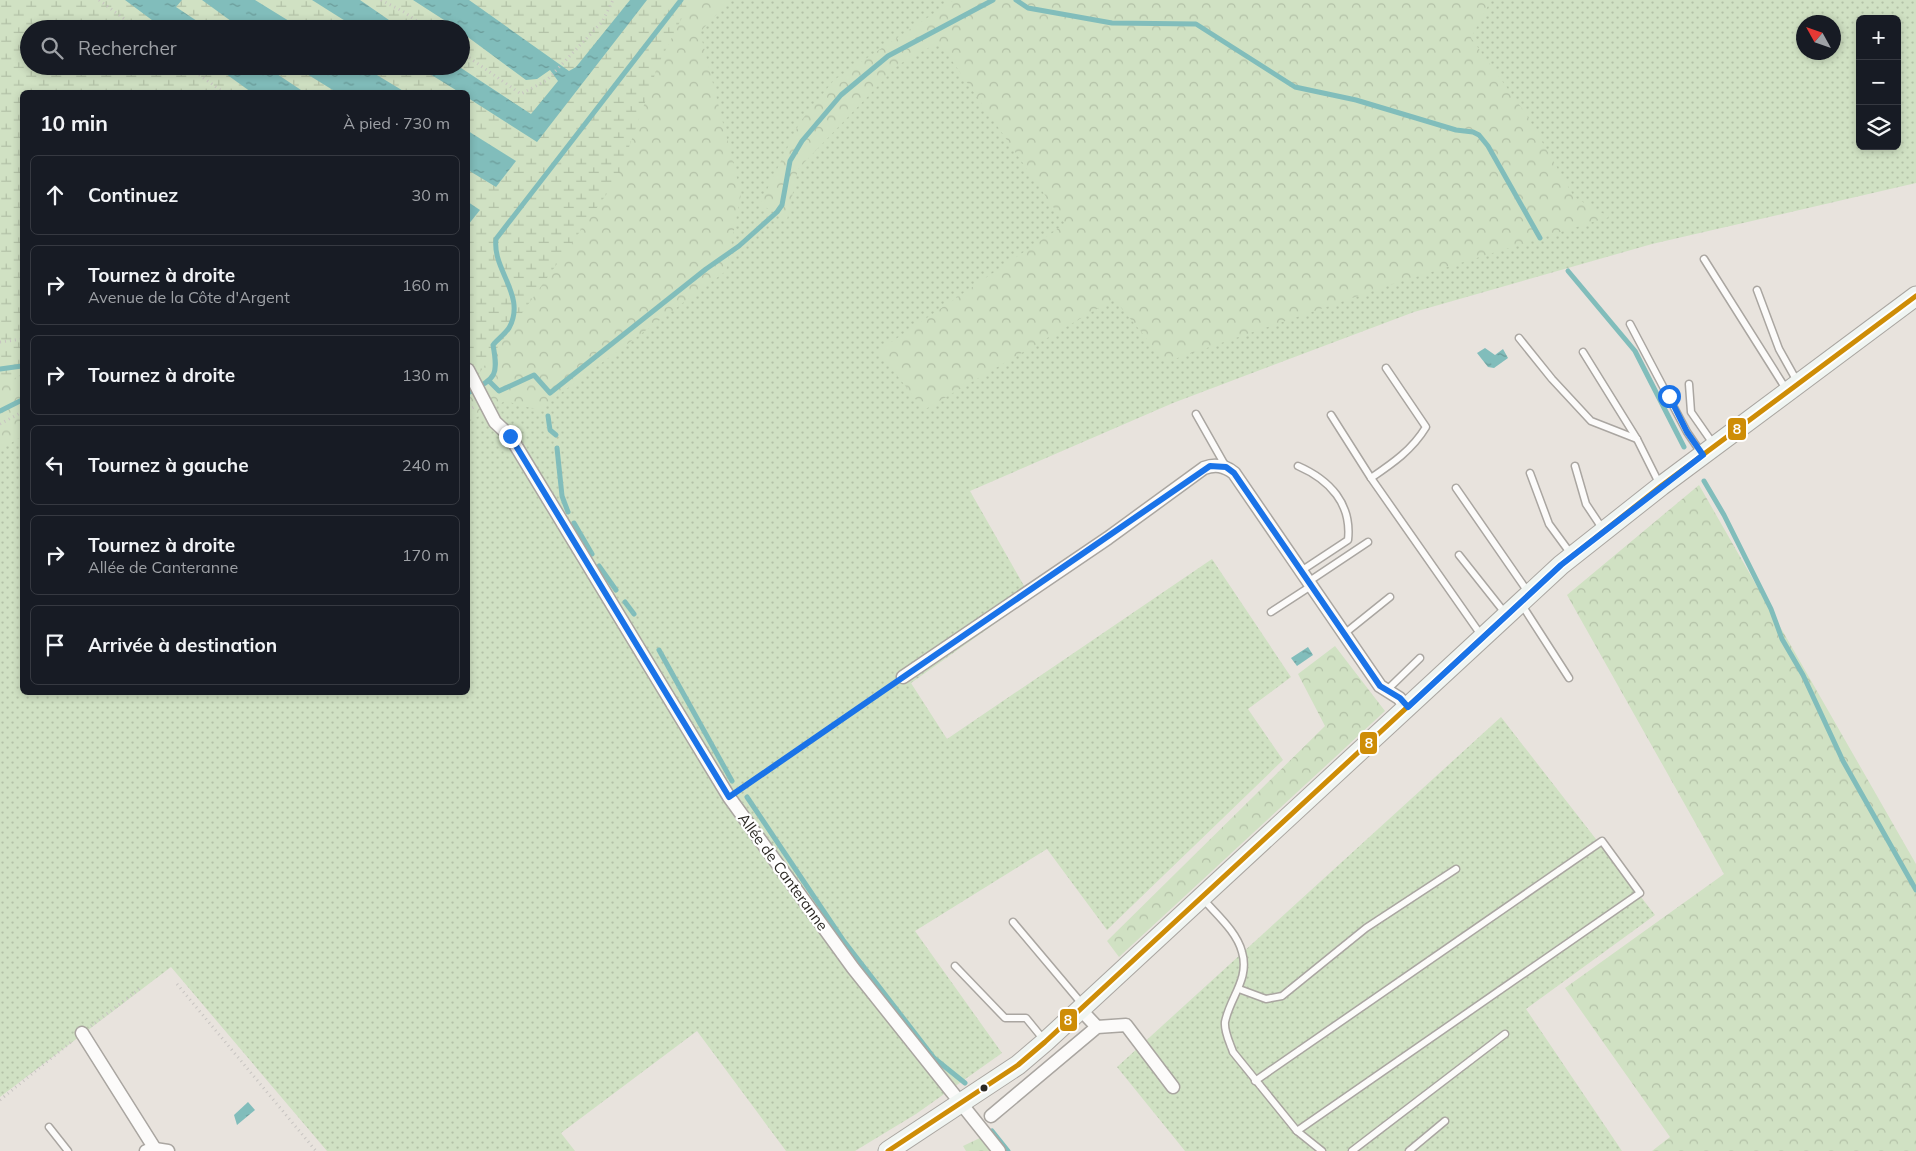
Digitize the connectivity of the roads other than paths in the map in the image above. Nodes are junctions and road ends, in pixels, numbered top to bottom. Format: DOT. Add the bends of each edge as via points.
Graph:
graph roads {
  1 [pos="1704,259"];
  2 [pos="1758,290"];
  3 [pos="1916,296"];
  4 [pos="1630,324"];
  5 [pos="1520,338"];
  6 [pos="1583,352"];
  7 [pos="1386,368"];
  8 [pos="470,375"];
  9 [pos="1689,384"];
  10 [pos="1793,388"];
  11 [pos="1196,414"];
  12 [pos="1331,415"];
  13 [pos="1637,439"];
  14 [pos="1709,450"];
  15 [pos="1298,466"];
  16 [pos="1574,466"];
  17 [pos="1226,467"];
  18 [pos="1530,473"];
  19 [pos="1371,478"];
  20 [pos="1661,486"];
  21 [pos="1456,488"];
  22 [pos="1603,530"];
  23 [pos="1368,542"];
  24 [pos="1459,555"];
  25 [pos="1572,556"];
  26 [pos="1301,571"];
  27 [pos="1310,584"];
  28 [pos="1390,597"];
  29 [pos="1519,603"];
  30 [pos="1271,612"];
  31 [pos="1344,634"];
  32 [pos="1483,637"];
  33 [pos="1420,658"];
  34 [pos="903,677"];
  35 [pos="1569,678"];
  36 [pos="1386,691"];
  37 [pos="1408,707"];
  38 [pos="1456,869"];
  39 [pos="1203,899"];
  40 [pos="1012,922"];
  41 [pos="955,966"];
  42 [pos="1239,989"];
  43 [pos="1082,1008"];
  44 [pos="1097,1027"];
  45 [pos="82,1033"];
  46 [pos="1505,1034"];
  47 [pos="1045,1042"];
  48 [pos="1255,1081"];
  49 [pos="1172,1086"];
  50 [pos="960,1104"];
  51 [pos="991,1116"];
  52 [pos="1445,1121"];
  53 [pos="49,1128"];
  54 [pos="1297,1131"];
  55 [pos="156,1150"];
  56 [pos="68,1151"];
  57 [pos="888,1151"];
  58 [pos="998,1151"];
  59 [pos="1322,1151"];
  60 [pos="1352,1151"];
  61 [pos="1409,1151"];
  1 -- 10 [label="lane"];
  2 -- 10 [label="lane"];
  3 -- 10 [label="main road"];
  4 -- 14 [label="lane" via="1687,432"];
  5 -- 13 [label="lane" via="1591,421"];
  6 -- 13 [label="lane"];
  7 -- 19 [label="lane" via="1426,427 1417,442 1399,459"];
  8 -- 50 [label="street, Allée de Canteranne" via="495,422 510,436 729,797 853,968"];
  9 -- 14 [label="lane" via="1691,412"];
  10 -- 14 [label="main road"];
  11 -- 17 [label="lane"];
  12 -- 19 [label="lane"];
  13 -- 20 [label="lane"];
  14 -- 20 [label="main road"];
  15 -- 26 [label="lane" via="1324,480 1336,492 1350,522 1348,540"];
  16 -- 22 [label="lane" via="1586,504"];
  17 -- 26 [label="street" via="1234,473"];
  17 -- 34 [label="street" via="1204,468 1108,538"];
  18 -- 25 [label="lane" via="1549,524"];
  19 -- 32 [label="lane"];
  20 -- 22 [label="main road"];
  21 -- 29 [label="lane"];
  22 -- 25 [label="main road"];
  23 -- 27 [label="lane"];
  24 -- 29 [label="lane"];
  25 -- 29 [label="main road"];
  26 -- 27 [label="street"];
  27 -- 30 [label="lane"];
  27 -- 31 [label="street"];
  28 -- 31 [label="lane"];
  29 -- 32 [label="main road"];
  29 -- 35 [label="lane"];
  31 -- 36 [label="street"];
  32 -- 37 [label="main road"];
  33 -- 36 [label="lane"];
  36 -- 37 [label="street" via="1400,698"];
  37 -- 39 [label="main road"];
  38 -- 42 [label="lane" via="1366,928 1282,996 1266,999"];
  39 -- 42 [label="lane" via="1236,938 1242,951 1245,967"];
  39 -- 43 [label="main road"];
  40 -- 43 [label="lane"];
  41 -- 47 [label="lane" via="1006,1018 1026,1018"];
  42 -- 48 [label="lane" via="1225,1023 1227,1036 1233,1052"];
  43 -- 44 [label="street"];
  43 -- 47 [label="main road"];
  44 -- 49 [label="street" via="1126,1025"];
  44 -- 51 [label="street"];
  45 -- 55 [label="street"];
  46 -- 60 [label="lane"];
  47 -- 50 [label="main road" via="1018,1065"];
  48 -- 54 [label="lane"];
  48 -- 54 [label="lane" via="1602,841 1640,893"];
  50 -- 57 [label="main road"];
  50 -- 58 [label="street, Allée de Canteranne"];
  52 -- 61 [label="lane"];
  53 -- 56 [label="lane"];
  54 -- 59 [label="lane"];
}
